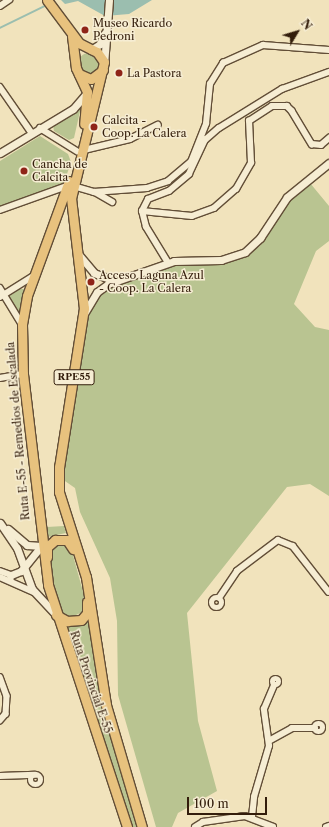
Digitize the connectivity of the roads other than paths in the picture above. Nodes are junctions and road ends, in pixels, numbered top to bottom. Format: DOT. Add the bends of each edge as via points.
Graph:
graph roads {
  1 [pos="9,0"];
  2 [pos="47,0"];
  3 [pos="109,0"];
  4 [pos="0,6"];
  5 [pos="106,29"];
  6 [pos="70,31"];
  7 [pos="90,50"];
  8 [pos="329,50"];
  9 [pos="76,67"];
  10 [pos="104,69"];
  11 [pos="329,72"];
  12 [pos="0,87"];
  13 [pos="87,92"];
  14 [pos="158,125"];
  15 [pos="40,128"];
  16 [pos="32,133"];
  17 [pos="329,138"];
  18 [pos="80,150"];
  19 [pos="0,153"];
  20 [pos="194,163"];
  21 [pos="329,163"];
  22 [pos="70,186"];
  23 [pos="94,192"];
  24 [pos="112,202"];
  25 [pos="0,210"];
  26 [pos="142,211"];
  27 [pos="79,255"];
  28 [pos="168,263"];
  29 [pos="33,276"];
  30 [pos="117,282"];
  31 [pos="0,288"];
  32 [pos="2,296"];
  33 [pos="84,314"];
  34 [pos="22,324"];
  35 [pos="23,374"];
  36 [pos="0,378"];
  37 [pos="0,523"];
  38 [pos="55,540"];
  39 [pos="41,544"];
  40 [pos="81,558"];
  41 [pos="23,568"];
  42 [pos="44,568"];
  43 [pos="0,571"];
  44 [pos="0,578"];
  45 [pos="11,578"];
  46 [pos="88,586"];
  47 [pos="329,592"];
  48 [pos="35,593"];
  49 [pos="218,598"];
  50 [pos="56,615"];
  51 [pos="0,677"];
  52 [pos="274,686"];
  53 [pos="0,721"];
  54 [pos="315,728"];
  55 [pos="269,741"];
  56 [pos="0,776"];
  57 [pos="33,777"];
  58 [pos="128,780"];
  59 [pos="252,817"];
  60 [pos="127,827"];
  61 [pos="142,827"];
  62 [pos="146,827"];
  63 [pos="195,827"];
  64 [pos="273,827"];
  1 -- 4 [label="street"];
  2 -- 6 [label="main road"];
  3 -- 5 [label="street"];
  5 -- 7 [label="street" via="102,42"];
  5 -- 10 [label="street"];
  6 -- 7 [label="main road"];
  6 -- 9 [label="main road"];
  7 -- 9 [label="main road" via="80,54"];
  7 -- 10 [label="main road" via="101,57"];
  8 -- 20 [label="street" via="263,45 223,63 210,84 206,124"];
  9 -- 10 [label="main road" via="89,79"];
  9 -- 13 [label="main road"];
  10 -- 18 [label="main road, RPE55"];
  11 -- 20 [label="street" via="282,89 219,128 206,140"];
  12 -- 16 [label="street"];
  13 -- 15 [label="street" via="79,104"];
  13 -- 18 [label="main road" via="87,111"];
  14 -- 18 [label="street" via="130,139"];
  15 -- 16 [label="street"];
  15 -- 18 [label="street"];
  16 -- 19 [label="street"];
  17 -- 26 [label="street" via="321,145 312,144 287,106 272,106 249,121 251,163 236,189 214,208 192,216"];
  18 -- 22 [label="main road, RPE55"];
  20 -- 23 [label="street" via="177,177 160,185"];
  20 -- 26 [label="street" via="169,191 148,199"];
  21 -- 28 [label="street" via="287,197 260,238 245,252 222,260 189,259"];
  22 -- 23 [label="street"];
  22 -- 25 [label="street"];
  22 -- 27 [label="main road, RPE55"];
  22 -- 29 [label="main road, Ruta E-55 - Remedios de Escalada / RPE55" via="60,204"];
  23 -- 24 [label="street"];
  26 -- 28 [label="street" via="148,234"];
  27 -- 30 [label="street" via="98,276"];
  27 -- 33 [label="main road, RPE55"];
  28 -- 30 [label="street"];
  29 -- 32 [label="street"];
  29 -- 34 [label="main road, Ruta E-55 - Remedios de Escalada / RPE55"];
  30 -- 33 [label="street" via="100,289"];
  31 -- 32 [label="street"];
  32 -- 34 [label="street"];
  33 -- 40 [label="main road, Ruta Provincial E-55 / RPE55" via="58,483 62,511"];
  34 -- 35 [label="main road, Ruta E-55 - Remedios de Escalada / RPE55"];
  35 -- 36 [label="street"];
  35 -- 39 [label="main road, Ruta E-55 - Remedios de Escalada / RPE55"];
  37 -- 39 [label="street" via="27,545"];
  37 -- 41 [label="street" via="15,544"];
  38 -- 39 [label="main road"];
  38 -- 40 [label="main road, RPE55" via="67,540"];
  38 -- 42 [label="main road, RPE55" via="46,549"];
  39 -- 41 [label="street"];
  39 -- 42 [label="main road, Ruta Provincial E-55 / RPE55"];
  40 -- 46 [label="main road, Ruta Provincial E-55 / RPE55"];
  41 -- 45 [label="street"];
  41 -- 48 [label="street"];
  42 -- 50 [label="main road, Ruta Provincial E-55 / RPE55"];
  43 -- 45 [label="street"];
  44 -- 45 [label="street"];
  45 -- 48 [label="street"];
  46 -- 50 [label="main road" via="88,611 83,618 71,621"];
  46 -- 58 [label="main road, Ruta Provincial E-55 / RPE55" via="101,685"];
  47 -- 49 [label="street" via="293,546 278,540 237,571"];
  48 -- 50 [label="street"];
  50 -- 60 [label="main road, Ruta Provincial E-55 / RPE55"];
  51 -- 53 [label="street" via="7,696 6,714"];
  52 -- 55 [label="street" via="264,709"];
  54 -- 55 [label="street" via="292,728"];
  55 -- 59 [label="street"];
  56 -- 57 [label="street" via="24,773"];
  58 -- 61 [label="main road, Ruta Provincial E-55 / RPE55"];
  58 -- 62 [label="main road, RPE55"];
  59 -- 63 [label="street" via="203,822"];
  59 -- 64 [label="street"];
}
